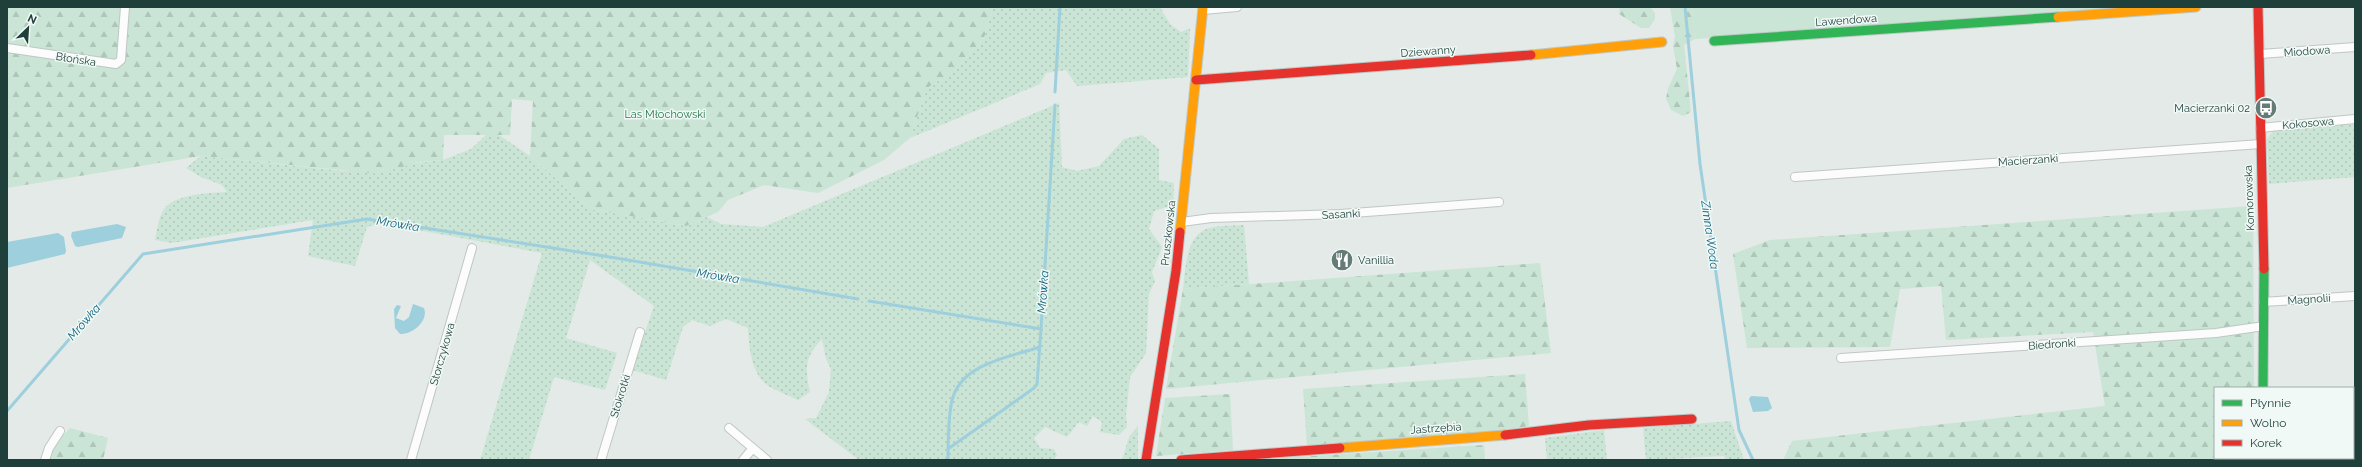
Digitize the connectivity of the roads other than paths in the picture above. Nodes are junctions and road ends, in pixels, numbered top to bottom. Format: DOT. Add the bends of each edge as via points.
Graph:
graph roads {
  1 [pos="124,7"];
  2 [pos="1237,7"];
  3 [pos="2196,7"];
  4 [pos="2258,7"];
  5 [pos="1203,8"];
  6 [pos="1714,41"];
  7 [pos="1662,42"];
  8 [pos="2355,47"];
  9 [pos="7,48"];
  10 [pos="2260,54"];
  11 [pos="1196,80"];
  12 [pos="2355,119"];
  13 [pos="2260,128"];
  14 [pos="2260,144"];
  15 [pos="1795,176"];
  16 [pos="1499,202"];
  17 [pos="1182,222"];
  18 [pos="472,248"];
  19 [pos="2355,296"];
  20 [pos="2263,302"];
  21 [pos="2264,326"];
  22 [pos="640,332"];
  23 [pos="1841,358"];
  24 [pos="2263,387"];
  25 [pos="1692,419"];
  26 [pos="729,428"];
  27 [pos="60,431"];
  28 [pos="753,448"];
  29 [pos="45,460"];
  30 [pos="411,460"];
  31 [pos="601,460"];
  32 [pos="743,460"];
  33 [pos="767,460"];
  34 [pos="1146,460"];
  35 [pos="1181,460"];
  1 -- 9 [label="street, Błońska" via="121,60 116,64 102,64"];
  2 -- 5 [label="street"];
  3 -- 6 [label="street, Lawendowa"];
  4 -- 10 [label="street, Komorowska"];
  5 -- 11 [label="street, Pruszkowska"];
  7 -- 11 [label="street, Dziewanny" via="1522,56"];
  8 -- 10 [label="street, Miodowa"];
  10 -- 13 [label="street, Komorowska"];
  11 -- 17 [label="street, Pruszkowska"];
  12 -- 13 [label="street, Kokosowa"];
  13 -- 14 [label="street, Komorowska"];
  14 -- 15 [label="street, Macierzanki"];
  14 -- 20 [label="street, Komorowska"];
  16 -- 17 [label="street, Sasanki" via="1340,214 1211,218"];
  17 -- 34 [label="street, Pruszkowska"];
  18 -- 30 [label="street, Storczykowa"];
  19 -- 20 [label="street, Magnolii"];
  20 -- 21 [label="street, Komorowska"];
  21 -- 23 [label="street, Biedronki" via="2216,333"];
  21 -- 24 [label="street, Komorowska"];
  22 -- 31 [label="street, Stokrotki"];
  25 -- 35 [label="street, Jastrzębia" via="1590,425 1522,434"];
  26 -- 28 [label="street"];
  27 -- 29 [label="street"];
  28 -- 32 [label="street"];
  28 -- 33 [label="street"];
}
